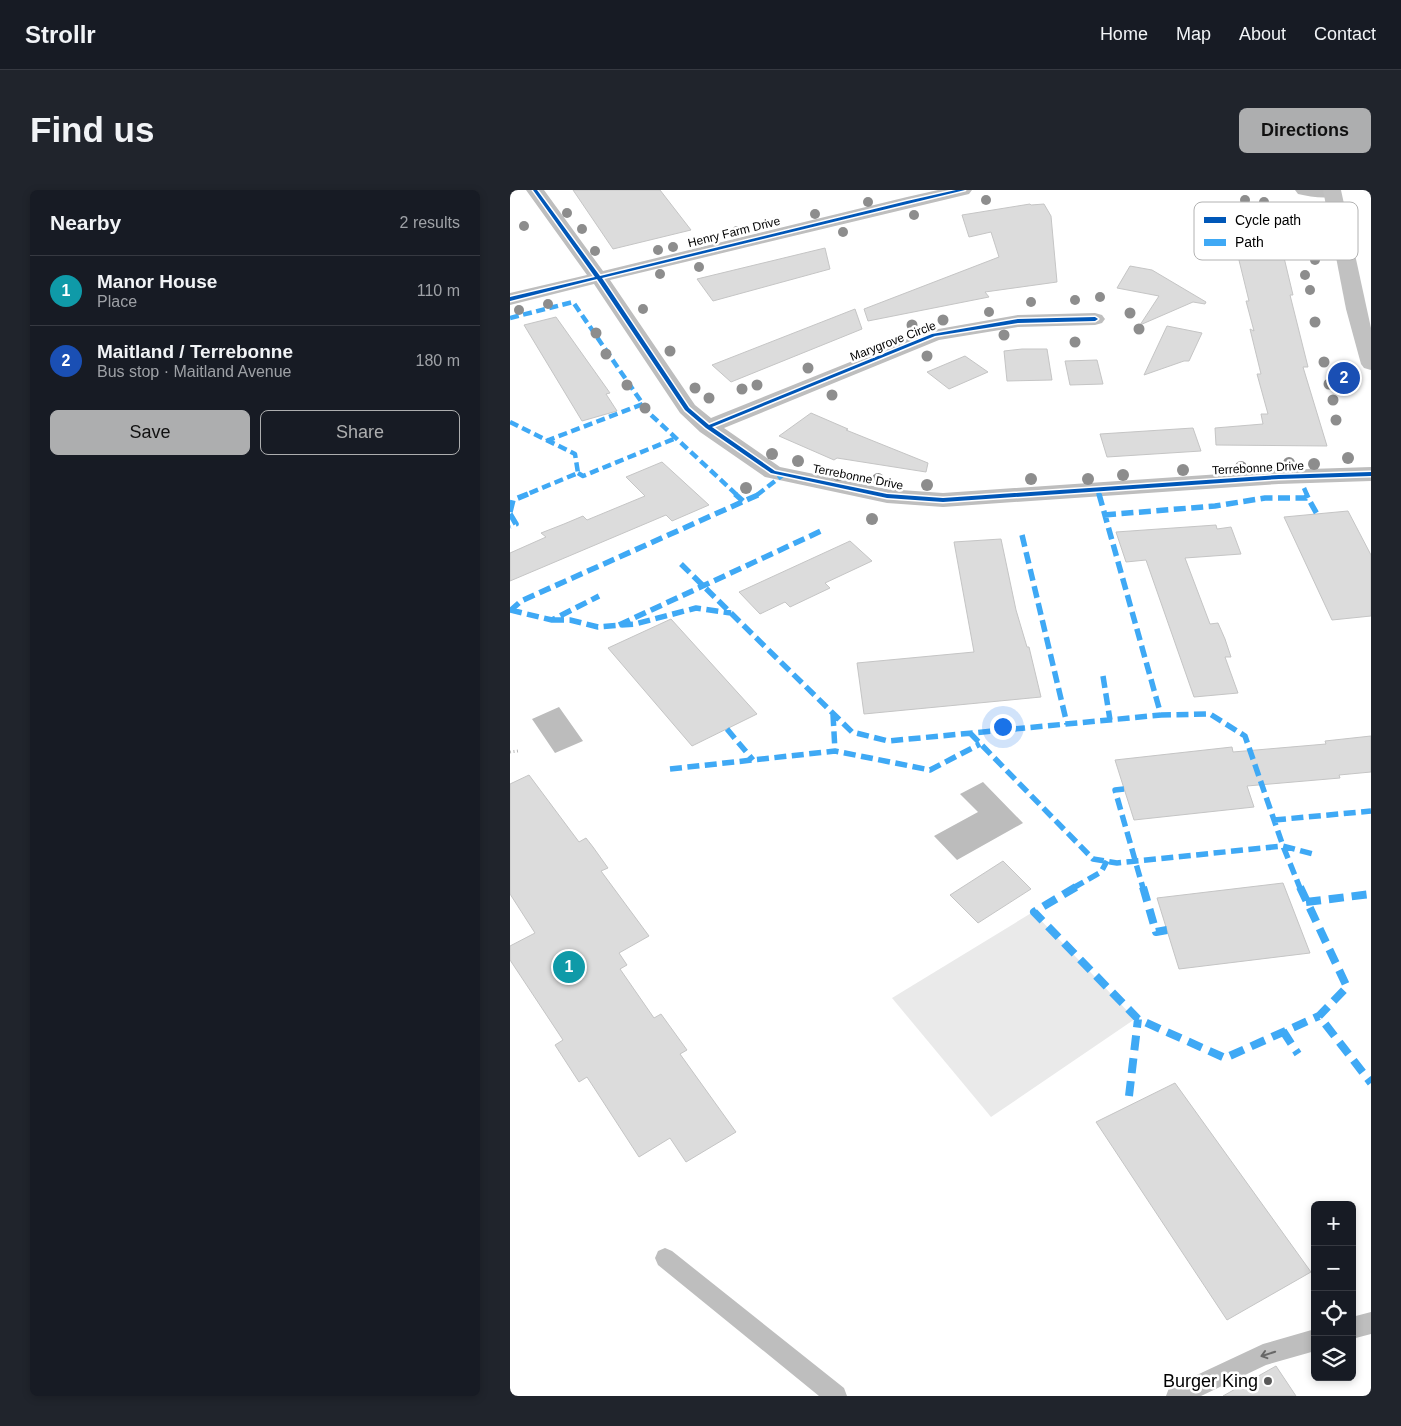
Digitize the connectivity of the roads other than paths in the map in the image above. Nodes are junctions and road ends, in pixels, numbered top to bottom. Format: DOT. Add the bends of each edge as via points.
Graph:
graph roads {
  1 [pos="535,190"];
  2 [pos="963,190"];
  3 [pos="1304,190"];
  4 [pos="1332,191"];
  5 [pos="1346,260"];
  6 [pos="598,277"];
  7 [pos="510,298"];
  8 [pos="1096,319"];
  9 [pos="1371,364"];
  10 [pos="708,427"];
  11 [pos="1371,474"];
  12 [pos="665,1258"];
  13 [pos="1371,1323"];
  14 [pos="1356,1327"];
  15 [pos="1311,1341"];
  16 [pos="836,1396"];
  17 [pos="1177,1396"];
  1 -- 6 [label="street, Terrebonne Drive"];
  2 -- 6 [label="street, Henry Farm Drive"];
  3 -- 4 [label="street"];
  5 -- 9 [label="main road"];
  6 -- 7 [label="street, Henry Farm Drive"];
  6 -- 10 [label="street, Terrebonne Drive" via="687,409"];
  8 -- 10 [label="street, Marygrove Circle" via="1018,321 934,335"];
  10 -- 11 [label="street, Terrebonne Drive" via="773,472 887,496 924,499"];
  12 -- 16 [label="lane"];
  13 -- 14 [label="lane"];
  15 -- 17 [label="lane, one-way" via="1263,1355"];
}
